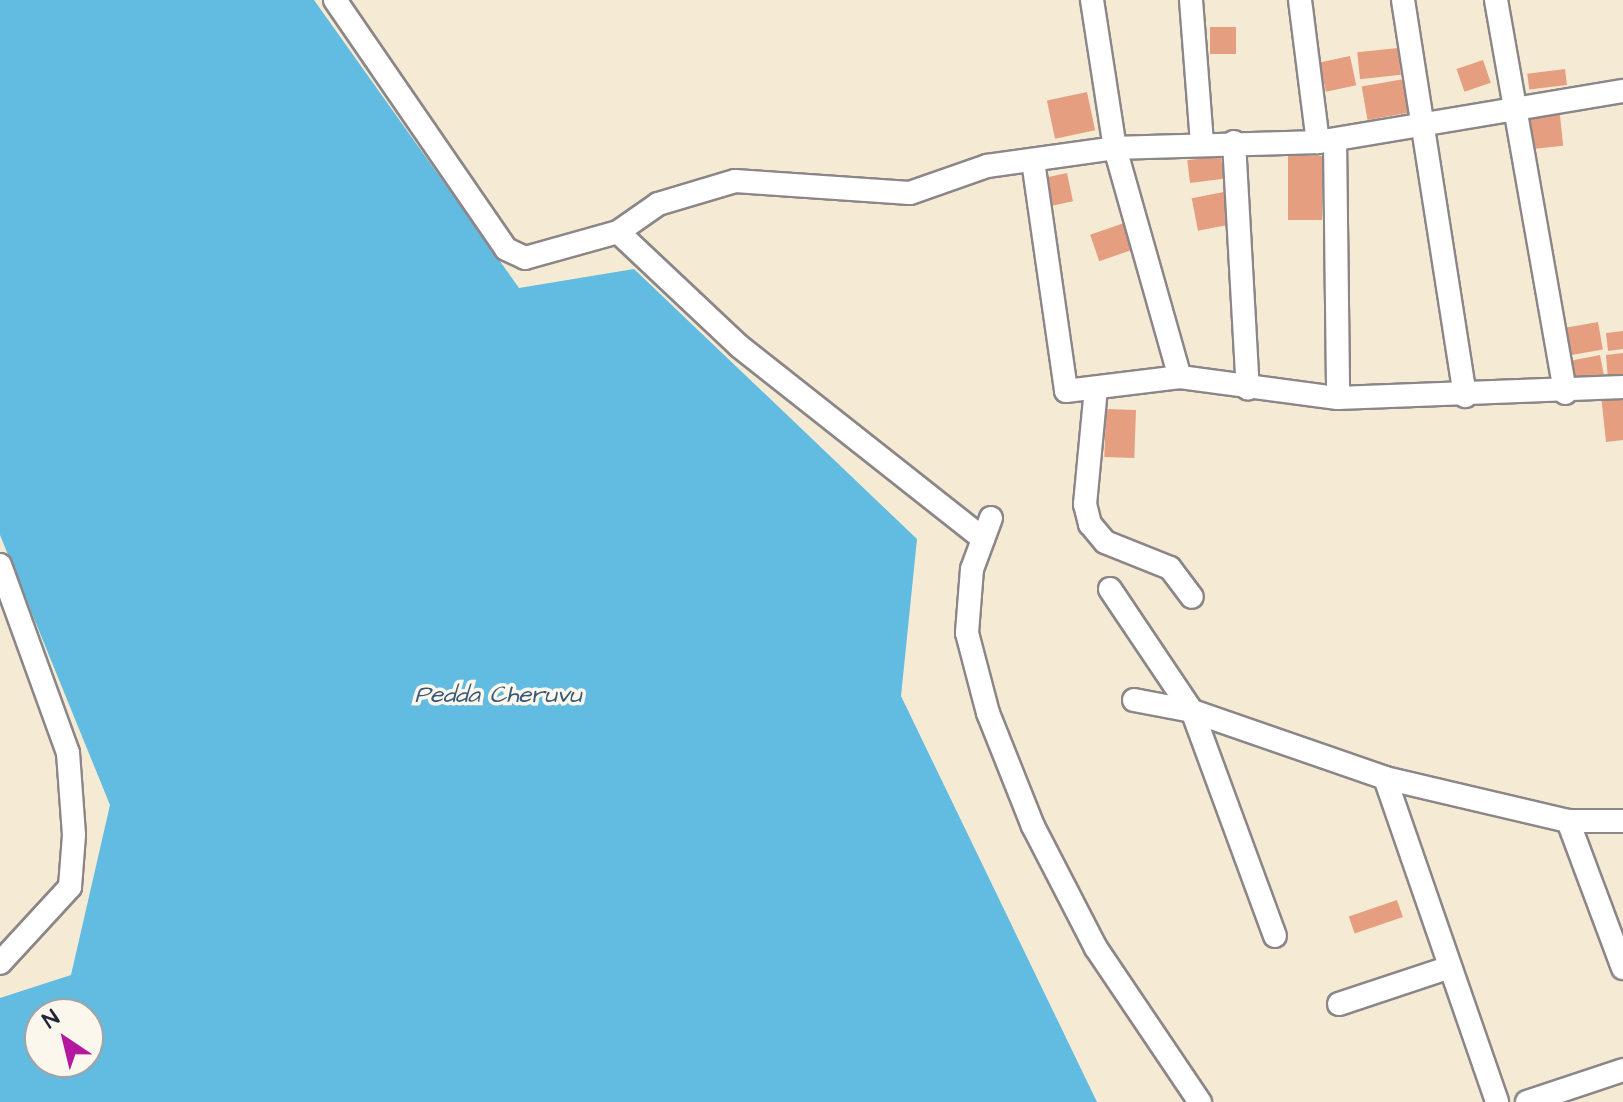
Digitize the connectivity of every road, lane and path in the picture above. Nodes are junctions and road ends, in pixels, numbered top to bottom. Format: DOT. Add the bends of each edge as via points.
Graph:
graph roads {
  1 [pos="335,0"];
  2 [pos="1092,0"];
  3 [pos="1191,0"];
  4 [pos="1300,0"];
  5 [pos="1403,0"];
  6 [pos="1496,0"];
  7 [pos="1623,91"];
  8 [pos="1514,106"];
  9 [pos="1419,127"];
  10 [pos="1327,141"];
  11 [pos="1202,142"];
  12 [pos="1234,142"];
  13 [pos="1115,148"];
  14 [pos="1033,161"];
  15 [pos="618,232"];
  16 [pos="1180,377"];
  17 [pos="1623,387"];
  18 [pos="1096,388"];
  19 [pos="1248,389"];
  20 [pos="1565,393"];
  21 [pos="1465,396"];
  22 [pos="1338,398"];
  23 [pos="0,565"];
  24 [pos="1110,589"];
  25 [pos="1192,597"];
  26 [pos="1134,700"];
  27 [pos="1192,711"];
  28 [pos="1385,778"];
  29 [pos="1568,821"];
  30 [pos="1623,821"];
  31 [pos="1275,936"];
  32 [pos="0,963"];
  33 [pos="1450,967"];
  34 [pos="1623,968"];
  35 [pos="1339,1004"];
  36 [pos="1623,1070"];
  37 [pos="1200,1102"];
  38 [pos="1497,1102"];
  39 [pos="1527,1102"];
  1 -- 15 [label="street" via="506,249 525,258"];
  2 -- 13 [label="street"];
  3 -- 11 [label="street"];
  4 -- 10 [label="street"];
  5 -- 9 [label="street"];
  6 -- 8 [label="street"];
  7 -- 8 [label="street"];
  8 -- 9 [label="street"];
  8 -- 20 [label="street"];
  9 -- 10 [label="street"];
  9 -- 21 [label="street"];
  10 -- 12 [label="street"];
  10 -- 22 [label="street"];
  11 -- 12 [label="street"];
  11 -- 13 [label="street"];
  12 -- 19 [label="street"];
  13 -- 14 [label="street"];
  13 -- 16 [label="street"];
  14 -- 15 [label="street" via="987,166 910,193 735,181 658,204"];
  14 -- 18 [label="street" via="1066,391"];
  15 -- 37 [label="street" via="739,346 987,529 972,569 967,633 988,713 1033,826 1096,948"];
  16 -- 18 [label="street"];
  16 -- 19 [label="street"];
  17 -- 20 [label="street"];
  18 -- 25 [label="street" via="1085,504 1090,524 1105,542 1170,568"];
  19 -- 22 [label="street"];
  20 -- 21 [label="street"];
  21 -- 22 [label="street"];
  23 -- 32 [label="street" via="68,753 74,835 70,887"];
  24 -- 27 [label="street"];
  26 -- 27 [label="street"];
  27 -- 28 [label="street"];
  27 -- 31 [label="street"];
  28 -- 29 [label="street"];
  28 -- 33 [label="street"];
  29 -- 30 [label="street"];
  29 -- 34 [label="street"];
  33 -- 35 [label="street"];
  33 -- 38 [label="street"];
  36 -- 39 [label="street"];
}
